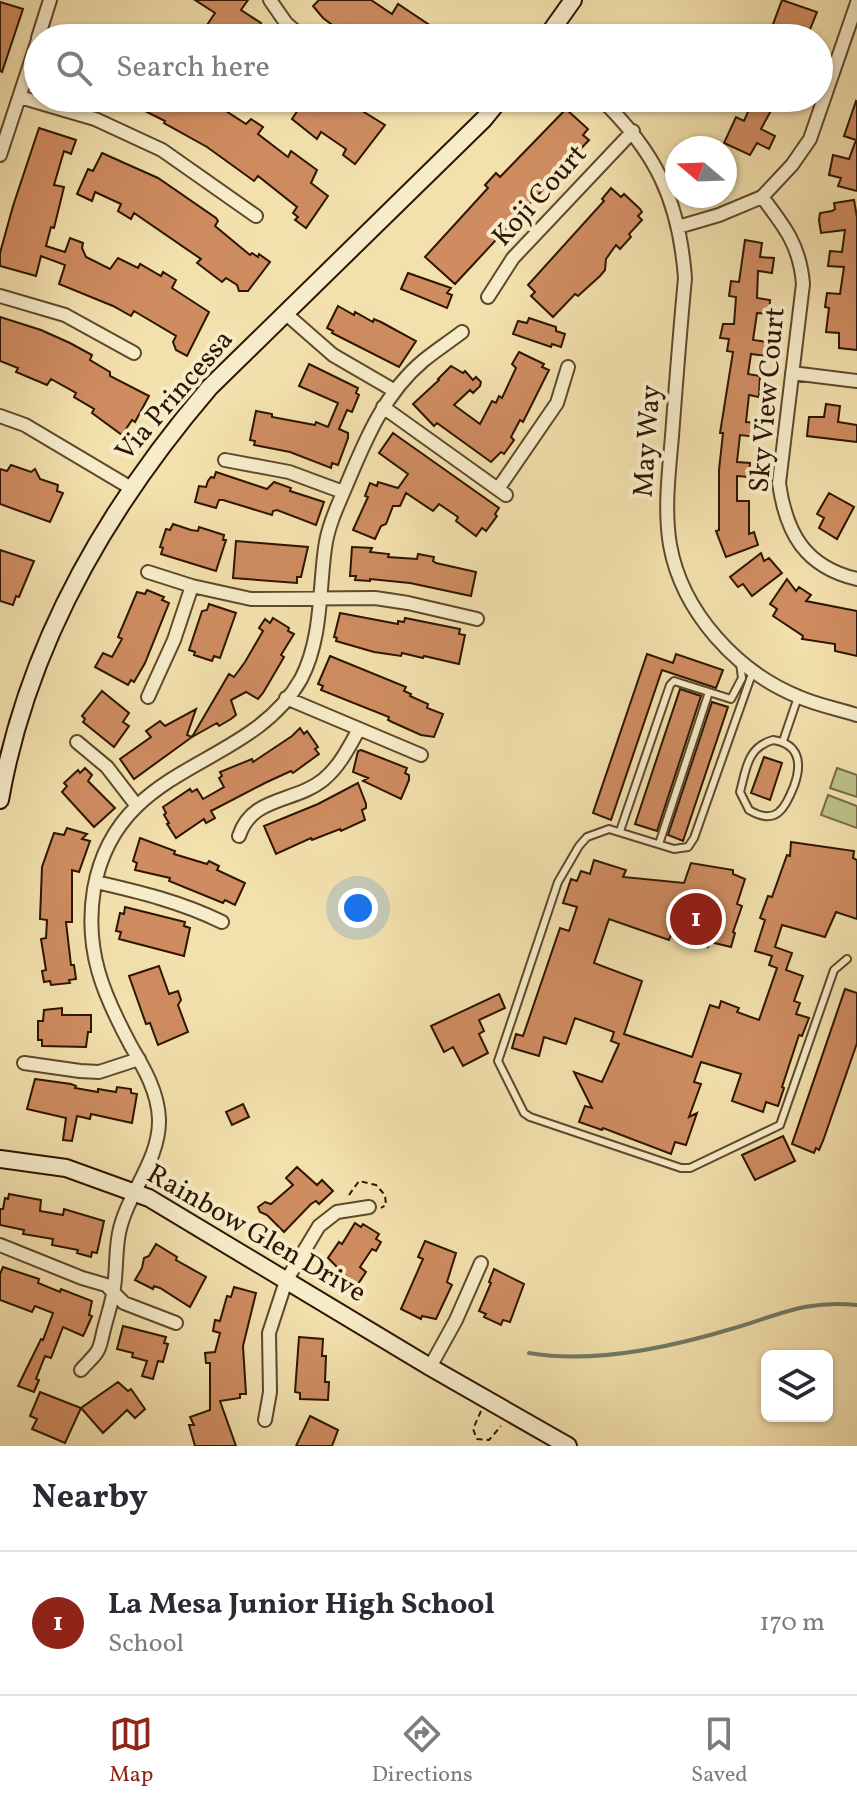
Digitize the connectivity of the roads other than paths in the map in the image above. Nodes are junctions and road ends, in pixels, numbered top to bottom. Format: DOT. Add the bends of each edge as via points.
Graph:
graph roads {
  1 [pos="50,0"];
  2 [pos="270,0"];
  3 [pos="573,0"];
  4 [pos="857,3"];
  5 [pos="43,24"];
  6 [pos="287,24"];
  7 [pos="556,24"];
  8 [pos="833,72"];
  9 [pos="24,84"];
  10 [pos="20,97"];
  11 [pos="24,98"];
  12 [pos="71,112"];
  13 [pos="490,112"];
  14 [pos="614,112"];
  15 [pos="819,112"];
  16 [pos="633,131"];
  17 [pos="0,155"];
  18 [pos="762,197"];
  19 [pos="256,216"];
  20 [pos="678,227"];
  21 [pos="0,296"];
  22 [pos="488,297"];
  23 [pos="285,313"];
  24 [pos="462,332"];
  25 [pos="134,353"];
  26 [pos="568,367"];
  27 [pos="792,373"];
  28 [pos="857,381"];
  29 [pos="395,391"];
  30 [pos="383,407"];
  31 [pos="0,416"];
  32 [pos="225,460"];
  33 [pos="131,488"];
  34 [pos="343,492"];
  35 [pos="148,572"];
  36 [pos="857,579"];
  37 [pos="192,586"];
  38 [pos="320,600"];
  39 [pos="477,619"];
  40 [pos="739,660"];
  41 [pos="753,671"];
  42 [pos="709,692"];
  43 [pos="148,697"];
  44 [pos="798,697"];
  45 [pos="286,698"];
  46 [pos="857,715"];
  47 [pos="359,729"];
  48 [pos="783,741"];
  49 [pos="77,742"];
  50 [pos="421,755"];
  51 [pos="0,800"];
  52 [pos="137,806"];
  53 [pos="620,831"];
  54 [pos="239,836"];
  55 [pos="659,844"];
  56 [pos="96,882"];
  57 [pos="222,922"];
  58 [pos="847,959"];
  59 [pos="139,1059"];
  60 [pos="24,1063"];
  61 [pos="0,1159"];
  62 [pos="135,1191"];
  63 [pos="369,1207"];
  64 [pos="0,1245"];
  65 [pos="481,1263"];
  66 [pos="286,1281"];
  67 [pos="114,1293"];
  68 [pos="176,1323"];
  69 [pos="430,1367"];
  70 [pos="81,1370"];
  71 [pos="265,1420"];
  72 [pos="559,1444"];
  1 -- 5 [label="street"];
  2 -- 6 [label="street"];
  3 -- 7 [label="street"];
  4 -- 8 [label="street"];
  9 -- 10 [label="street"];
  10 -- 11 [label="street"];
  10 -- 17 [label="street"];
  12 -- 19 [label="street" via="162,150"];
  13 -- 23 [label="street, Via Princessa"];
  14 -- 16 [label="street, May Way"];
  15 -- 18 [label="street" via="810,139"];
  16 -- 20 [label="street, May Way" via="650,155"];
  16 -- 22 [label="street, Koji Court" via="513,258"];
  18 -- 20 [label="street"];
  18 -- 27 [label="street, Sky View Court" via="789,233 801,261"];
  20 -- 40 [label="street, May Way" via="685,278 667,505 670,546 697,611"];
  21 -- 25 [label="street" via="65,315"];
  23 -- 29 [label="street" via="333,355"];
  23 -- 33 [label="street, Via Princessa" via="210,387"];
  24 -- 29 [label="street" via="421,362"];
  26 -- 30 [label="street" via="557,403 502,492"];
  27 -- 28 [label="street"];
  27 -- 36 [label="street, Sky View Court" via="779,483 783,512 794,538 815,560 835,574"];
  29 -- 30 [label="street"];
  30 -- 34 [label="street"];
  31 -- 33 [label="street" via="25,425"];
  32 -- 34 [label="street" via="289,472"];
  33 -- 51 [label="street, Via Princessa" via="67,598 32,681"];
  34 -- 38 [label="street" via="325,545"];
  35 -- 37 [label="street"];
  37 -- 38 [label="street" via="251,599"];
  37 -- 43 [label="street"];
  38 -- 39 [label="street" via="375,598"];
  38 -- 45 [label="street" via="313,650"];
  40 -- 41 [label="street, May Way"];
  40 -- 42 [label="lane" via="742,678 731,699"];
  41 -- 44 [label="street, May Way"];
  41 -- 55 [label="lane" via="694,838 681,850"];
  42 -- 53 [label="lane" via="674,681 670,685"];
  42 -- 55 [label="lane"];
  44 -- 46 [label="street, May Way"];
  44 -- 48 [label="lane"];
  45 -- 47 [label="street"];
  45 -- 52 [label="street" via="264,722 167,781"];
  47 -- 50 [label="street"];
  47 -- 54 [label="street" via="324,779 255,810"];
  48 -- 48 [label="lane" via="763,743 750,757 740,792 749,810 758,815 768,817 786,808 799,774 797,755"];
  49 -- 52 [label="street" via="107,767"];
  52 -- 56 [label="street" via="111,842"];
  53 -- 55 [label="lane"];
  53 -- 58 [label="lane" via="587,837 561,876 497,1057 530,1117 681,1168 774,1130 784,1116 834,970"];
  56 -- 57 [label="street" via="155,895"];
  56 -- 59 [label="street" via="91,932 101,985"];
  59 -- 60 [label="street" via="99,1072"];
  59 -- 62 [label="street" via="156,1097 159,1119 151,1157"];
  61 -- 62 [label="street, Rainbow Glen Drive" via="66,1168"];
  62 -- 66 [label="street, Rainbow Glen Drive"];
  62 -- 67 [label="street" via="119,1232"];
  63 -- 66 [label="street" via="337,1212 319,1226"];
  64 -- 67 [label="street" via="106,1285"];
  65 -- 69 [label="street"];
  66 -- 69 [label="street, Rainbow Glen Drive"];
  66 -- 71 [label="street" via="269,1333"];
  67 -- 68 [label="street" via="124,1303"];
  67 -- 70 [label="street" via="98,1350"];
  69 -- 72 [label="street, Rainbow Glen Drive"];
}
